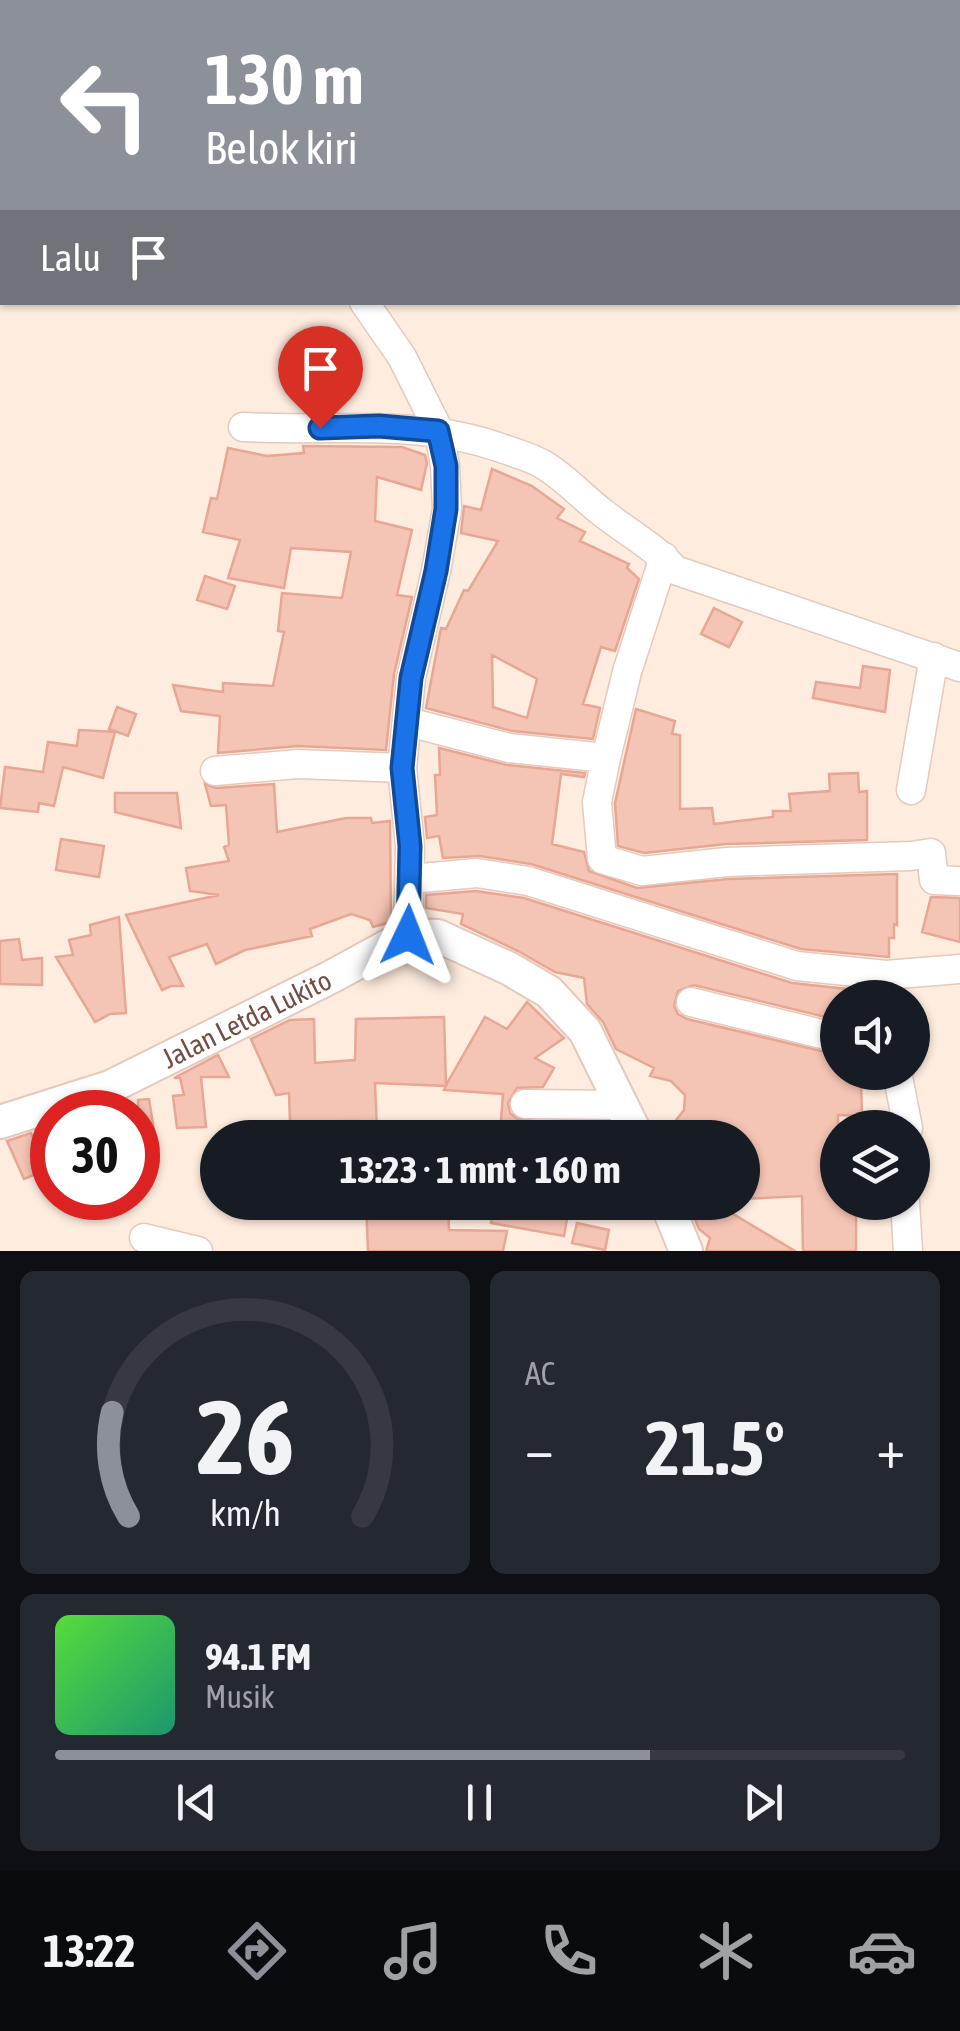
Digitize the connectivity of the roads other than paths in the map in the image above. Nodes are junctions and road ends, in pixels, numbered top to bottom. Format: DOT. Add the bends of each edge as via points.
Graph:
graph roads {
  1 [pos="366,305"];
  2 [pos="243,427"];
  3 [pos="438,431"];
  4 [pos="664,557"];
  5 [pos="947,662"];
  6 [pos="408,722"];
  7 [pos="606,758"];
  8 [pos="402,768"];
  9 [pos="215,771"];
  10 [pos="911,790"];
  11 [pos="410,880"];
  12 [pos="960,882"];
  13 [pos="408,935"];
  14 [pos="960,969"];
  15 [pos="859,980"];
  16 [pos="913,980"];
  17 [pos="691,1002"];
  18 [pos="820,1034"];
  19 [pos="525,1104"];
  20 [pos="623,1105"];
  21 [pos="630,1120"];
  22 [pos="0,1122"];
  23 [pos="673,1220"];
  24 [pos="906,1220"];
  25 [pos="144,1238"];
  26 [pos="198,1251"];
  27 [pos="686,1251"];
  28 [pos="908,1251"];
  1 -- 3 [label="street" via="402,356"];
  2 -- 3 [label="street"];
  3 -- 4 [label="street" via="540,462"];
  3 -- 6 [label="street" via="446,509"];
  4 -- 5 [label="street" via="675,570"];
  4 -- 7 [label="street"];
  5 -- 10 [label="street"];
  6 -- 7 [label="street" via="509,748"];
  6 -- 8 [label="street"];
  7 -- 12 [label="street" via="596,802 602,859 642,871 931,852 934,880"];
  8 -- 9 [label="street" via="298,764"];
  8 -- 11 [label="street"];
  11 -- 13 [label="street"];
  11 -- 15 [label="street" via="477,873 528,881 794,966"];
  13 -- 20 [label="street" via="438,936 549,992 585,1032"];
  13 -- 22 [label="street, Jalan Letda Lukito" via="110,1087"];
  14 -- 16 [label="street"];
  17 -- 18 [label="street"];
  19 -- 20 [label="street"];
  20 -- 21 [label="street"];
  23 -- 27 [label="street"];
  24 -- 28 [label="street"];
  25 -- 26 [label="street"];
}
